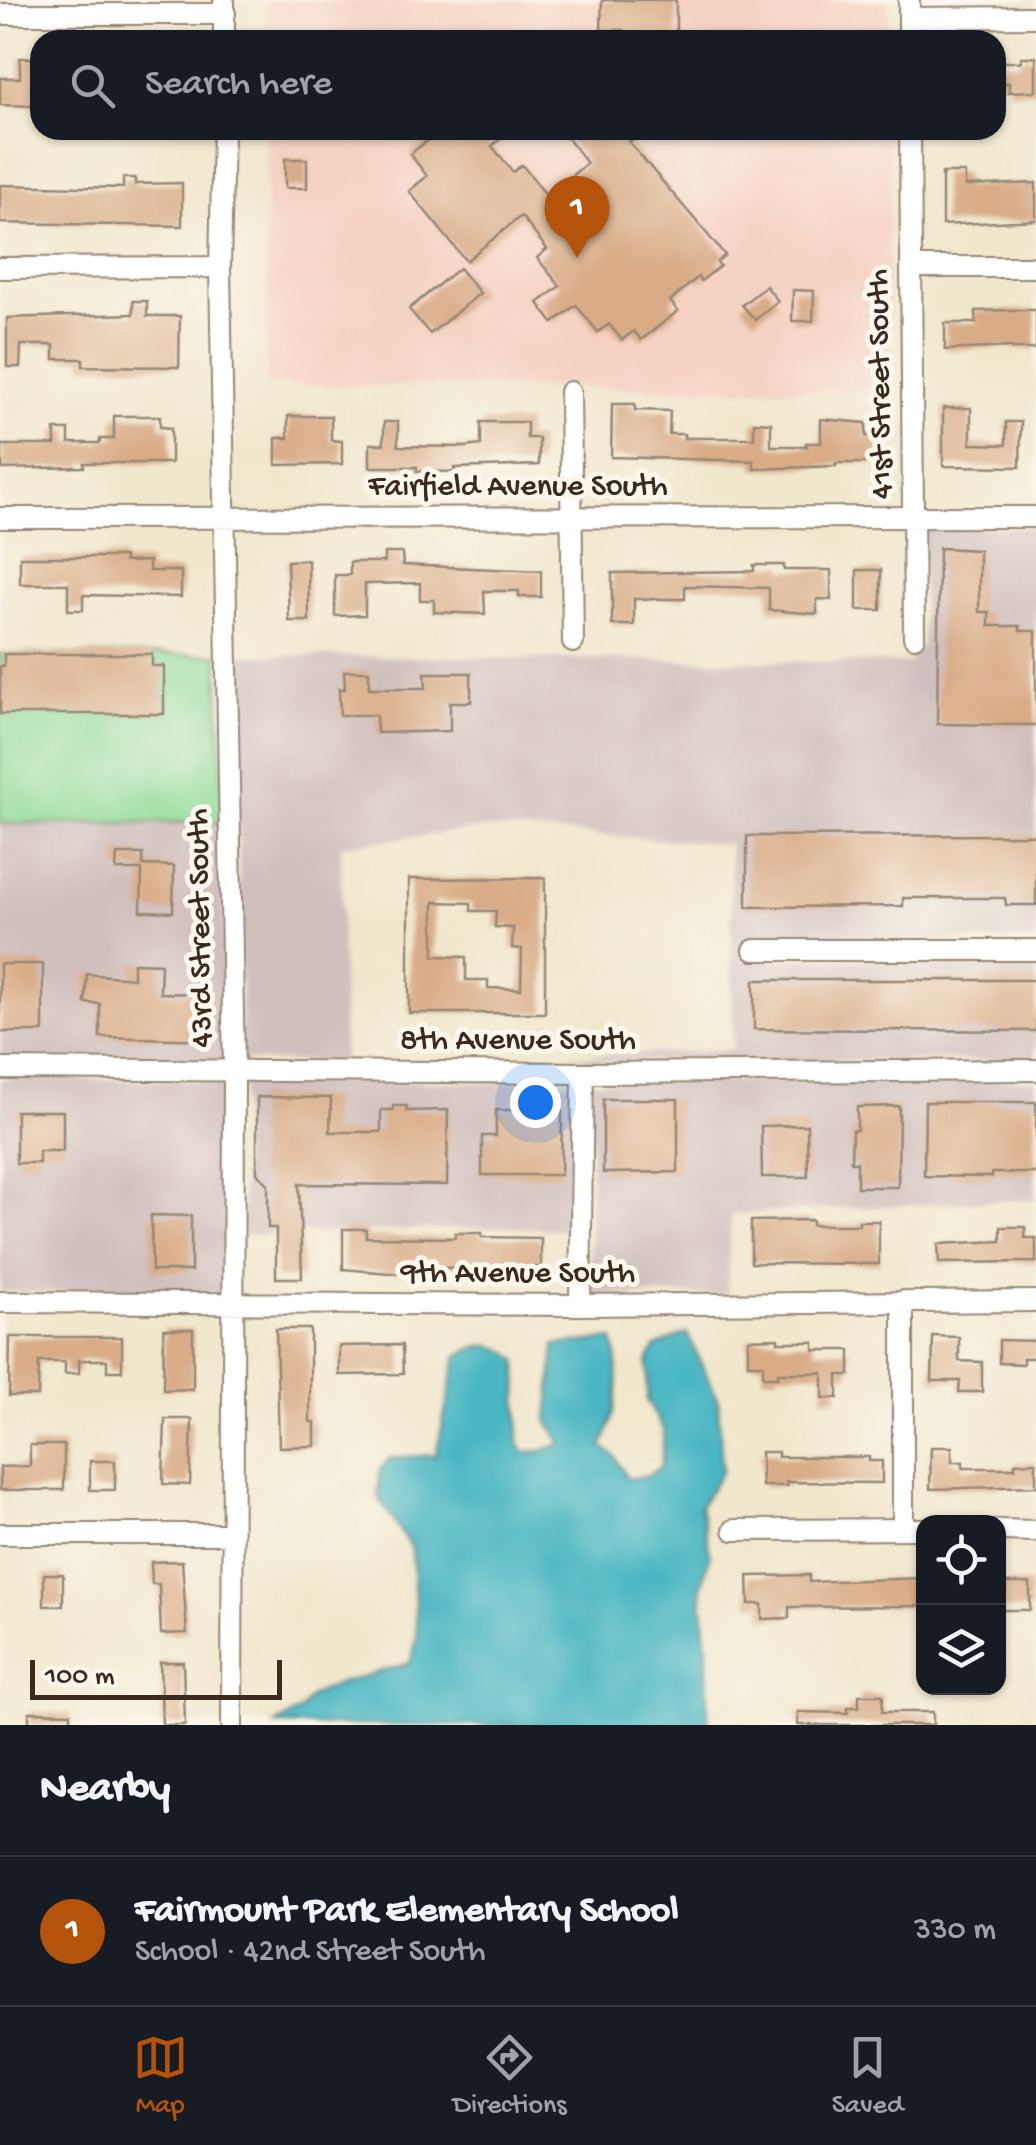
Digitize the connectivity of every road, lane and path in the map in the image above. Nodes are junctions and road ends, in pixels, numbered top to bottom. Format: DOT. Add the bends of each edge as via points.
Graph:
graph roads {
  1 [pos="224,7"];
  2 [pos="909,9"];
  3 [pos="0,14"];
  4 [pos="1036,17"];
  5 [pos="222,140"];
  6 [pos="910,140"];
  7 [pos="220,267"];
  8 [pos="911,267"];
  9 [pos="1036,267"];
  10 [pos="0,268"];
  11 [pos="570,392"];
  12 [pos="0,518"];
  13 [pos="225,518"];
  14 [pos="571,518"];
  15 [pos="914,518"];
  16 [pos="1036,518"];
  17 [pos="914,638"];
  18 [pos="572,642"];
  19 [pos="754,950"];
  20 [pos="1036,950"];
  21 [pos="0,1069"];
  22 [pos="1036,1070"];
  23 [pos="234,1071"];
  24 [pos="583,1072"];
  25 [pos="1036,1301"];
  26 [pos="0,1302"];
  27 [pos="903,1302"];
  28 [pos="233,1305"];
  29 [pos="580,1305"];
  30 [pos="913,1529"];
  31 [pos="734,1530"];
  32 [pos="1006,1530"];
  33 [pos="1036,1531"];
  34 [pos="0,1534"];
  35 [pos="232,1534"];
  36 [pos="232,1725"];
  1 -- 3 [label="street"];
  2 -- 4 [label="street"];
  5 -- 7 [label="street, 43rd Street South"];
  6 -- 8 [label="street, 41st Street South"];
  7 -- 10 [label="street"];
  7 -- 13 [label="street, 43rd Street South"];
  8 -- 9 [label="street"];
  8 -- 15 [label="street, 41st Street South"];
  11 -- 14 [label="street"];
  12 -- 13 [label="street, Fairfield Avenue South"];
  13 -- 14 [label="street, Fairfield Avenue South"];
  13 -- 23 [label="street, 43rd Street South"];
  14 -- 15 [label="street, Fairfield Avenue South"];
  14 -- 18 [label="street"];
  15 -- 16 [label="street, Fairfield Avenue South"];
  15 -- 17 [label="street, 41st Street South"];
  19 -- 20 [label="street"];
  21 -- 23 [label="street, 8th Avenue South"];
  22 -- 24 [label="street, 8th Avenue South"];
  23 -- 24 [label="street, 8th Avenue South"];
  23 -- 28 [label="street, 43rd Street South"];
  24 -- 29 [label="street"];
  25 -- 27 [label="street, 9th Avenue South"];
  26 -- 28 [label="street, 9th Avenue South"];
  27 -- 29 [label="street, 9th Avenue South"];
  27 -- 30 [label="street"];
  28 -- 29 [label="street, 9th Avenue South"];
  28 -- 35 [label="street, 43rd Street South"];
  30 -- 31 [label="street"];
  32 -- 33 [label="street"];
  34 -- 35 [label="street"];
  35 -- 36 [label="street, 43rd Street South"];
}
